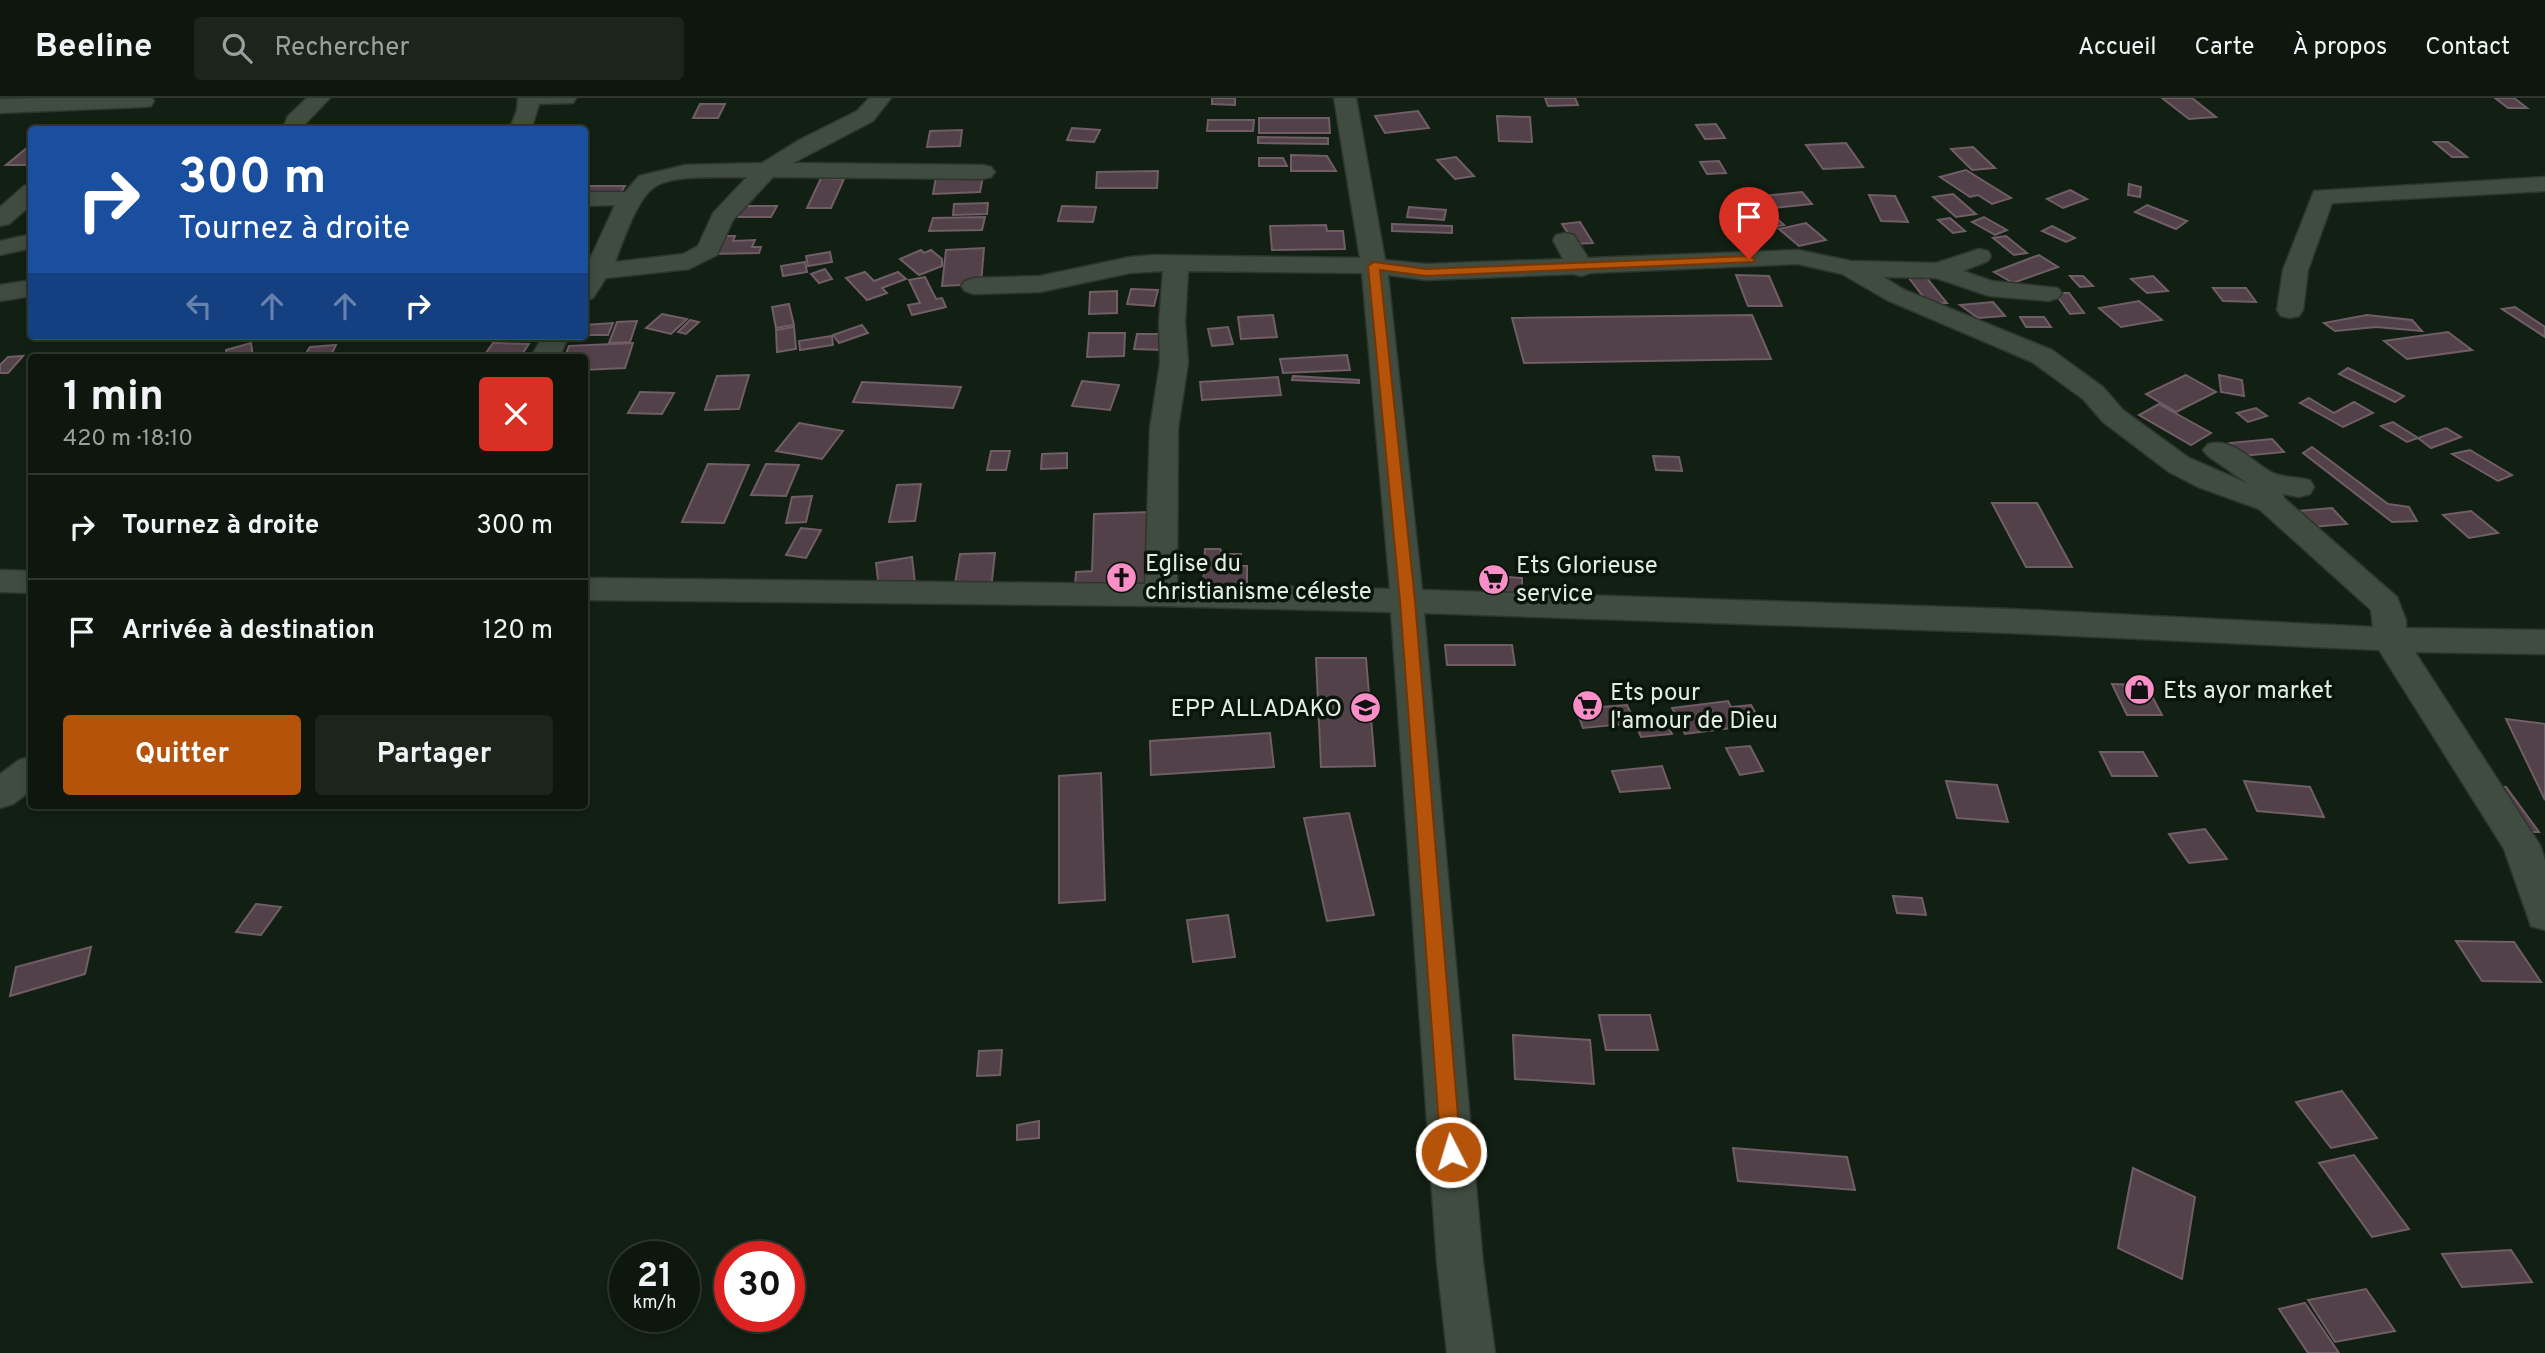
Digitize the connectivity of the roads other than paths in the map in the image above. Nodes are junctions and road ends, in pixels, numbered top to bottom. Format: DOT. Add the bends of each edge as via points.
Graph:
graph roads {
  1 [pos="319,98"];
  2 [pos="529,98"];
  3 [pos="565,98"];
  4 [pos="880,98"];
  5 [pos="1345,98"];
  6 [pos="145,99"];
  7 [pos="8,103"];
  8 [pos="118,122"];
  9 [pos="294,126"];
  10 [pos="522,126"];
  11 [pos="767,170"];
  12 [pos="983,172"];
  13 [pos="2545,184"];
  14 [pos="28,194"];
  15 [pos="588,199"];
  16 [pos="629,201"];
  17 [pos="0,219"];
  18 [pos="1565,240"];
  19 [pos="28,241"];
  20 [pos="0,248"];
  21 [pos="1979,256"];
  22 [pos="1176,264"];
  23 [pos="1374,266"];
  24 [pos="1581,268"];
  25 [pos="1850,268"];
  26 [pos="1939,271"];
  27 [pos="591,282"];
  28 [pos="974,286"];
  29 [pos="28,289"];
  30 [pos="0,293"];
  31 [pos="2049,293"];
  32 [pos="2290,310"];
  33 [pos="2218,450"];
  34 [pos="2300,487"];
  35 [pos="2268,492"];
  36 [pos="0,581"];
  37 [pos="28,582"];
  38 [pos="588,589"];
  39 [pos="1161,595"];
  40 [pos="1407,601"];
  41 [pos="2388,638"];
  42 [pos="2545,642"];
  43 [pos="28,773"];
  44 [pos="0,794"];
  45 [pos="2545,914"];
  46 [pos="1471,1353"];
  1 -- 9 [label="street"];
  2 -- 3 [label="street"];
  2 -- 10 [label="street"];
  4 -- 11 [label="street" via="865,116"];
  5 -- 23 [label="street"];
  6 -- 7 [label="street"];
  6 -- 8 [label="street"];
  11 -- 12 [label="street"];
  11 -- 16 [label="street" via="677,173 647,181"];
  11 -- 27 [label="street" via="722,218 708,250 689,261"];
  13 -- 32 [label="street" via="2322,196 2297,268"];
  14 -- 17 [label="street"];
  15 -- 16 [label="street"];
  16 -- 27 [label="street"];
  18 -- 24 [label="street"];
  19 -- 20 [label="street"];
  21 -- 26 [label="street"];
  22 -- 23 [label="street"];
  22 -- 28 [label="street" via="1130,265 1040,284"];
  22 -- 39 [label="street" via="1174,363 1164,428"];
  23 -- 24 [label="street" via="1426,272"];
  23 -- 40 [label="street"];
  24 -- 25 [label="street" via="1798,257"];
  25 -- 26 [label="street"];
  25 -- 35 [label="street" via="1896,295 2042,356 2179,465 2209,480"];
  26 -- 31 [label="street" via="1989,288"];
  29 -- 30 [label="street"];
  33 -- 35 [label="street"];
  34 -- 35 [label="street"];
  35 -- 41 [label="street" via="2386,605"];
  36 -- 37 [label="street"];
  38 -- 39 [label="street"];
  39 -- 40 [label="street"];
  40 -- 41 [label="street"];
  40 -- 46 [label="street"];
  41 -- 42 [label="street"];
  41 -- 45 [label="street" via="2521,845"];
  43 -- 44 [label="street"];
}
